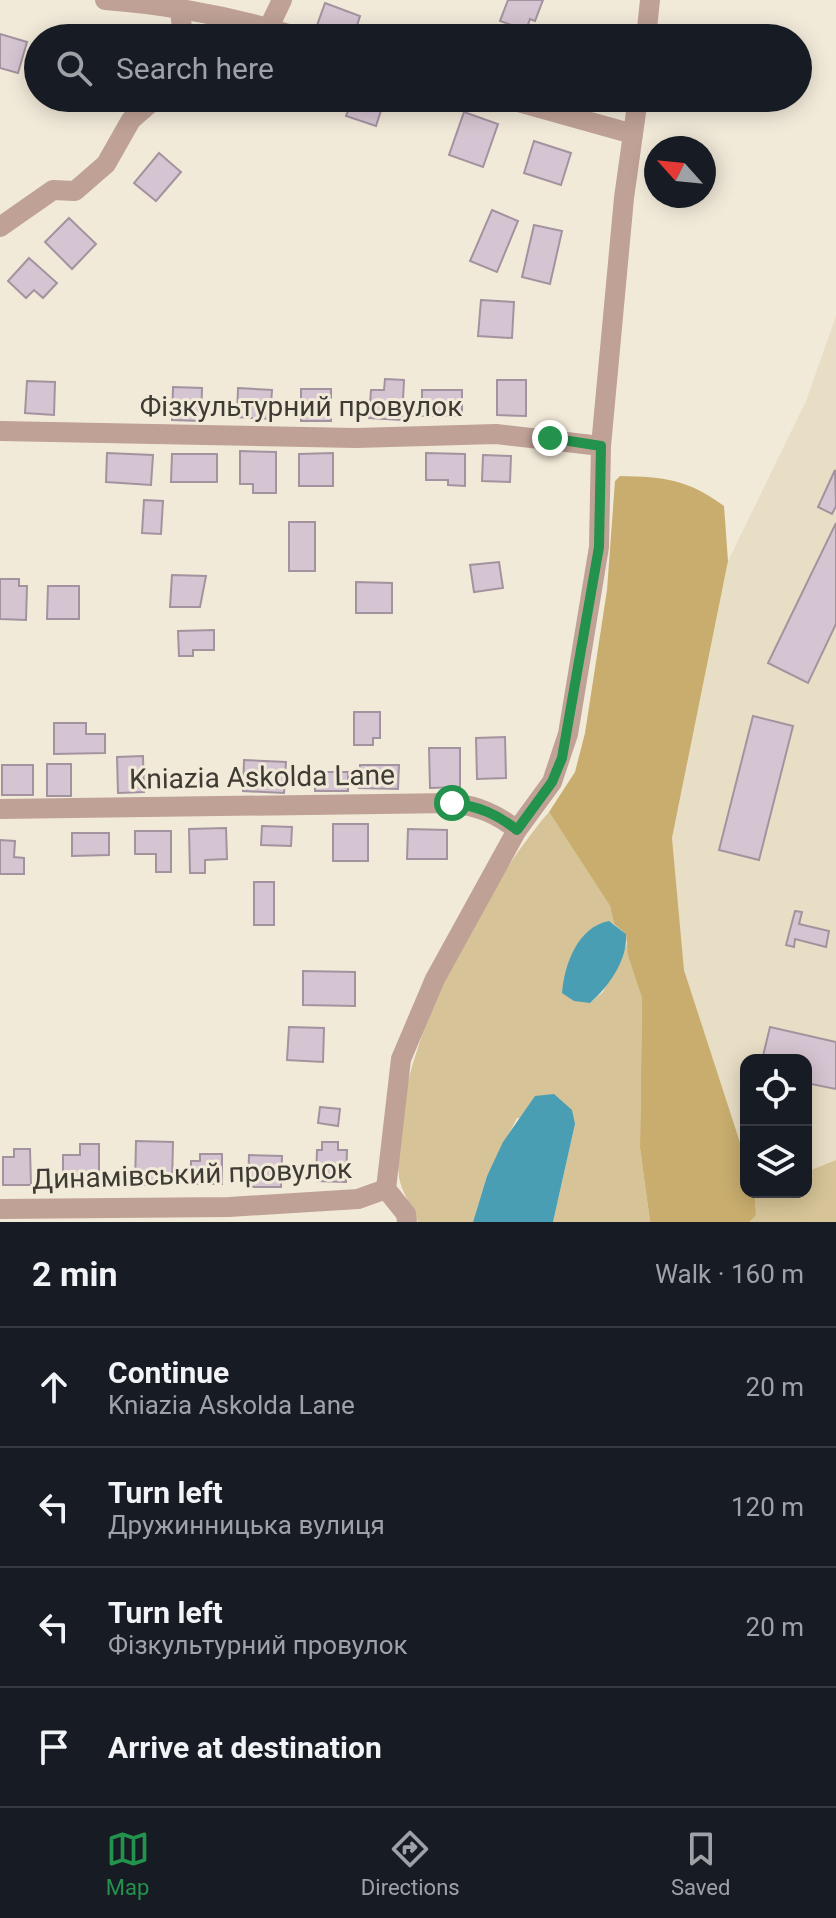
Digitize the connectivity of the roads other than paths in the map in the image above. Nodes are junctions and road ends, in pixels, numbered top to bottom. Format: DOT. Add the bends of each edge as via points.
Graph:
graph roads {
  1 [pos="105,0"];
  2 [pos="282,0"];
  3 [pos="650,0"];
  4 [pos="180,10"];
  5 [pos="182,24"];
  6 [pos="253,24"];
  7 [pos="270,24"];
  8 [pos="647,24"];
  9 [pos="140,112"];
  10 [pos="554,112"];
  11 [pos="636,112"];
  12 [pos="633,134"];
  13 [pos="0,227"];
  14 [pos="0,431"];
  15 [pos="601,446"];
  16 [pos="0,809"];
  17 [pos="517,830"];
  18 [pos="386,1189"];
  19 [pos="0,1209"];
  20 [pos="407,1222"];
  1 -- 4 [label="street"];
  2 -- 7 [label="street"];
  3 -- 8 [label="street"];
  4 -- 5 [label="street"];
  4 -- 6 [label="street"];
  9 -- 13 [label="street" via="106,164 75,191 53,190"];
  10 -- 12 [label="street"];
  11 -- 12 [label="street"];
  12 -- 15 [label="street"];
  14 -- 15 [label="street, Фізкультурний провулок" via="356,438 496,434"];
  15 -- 17 [label="street" via="599,547 568,734 552,782"];
  16 -- 17 [label="street, Kniazia Askolda Lane" via="452,803 486,811"];
  17 -- 18 [label="street" via="435,979 401,1059"];
  18 -- 19 [label="street, Динамівський провулок" via="358,1199 229,1207"];
  18 -- 20 [label="street"];
}
